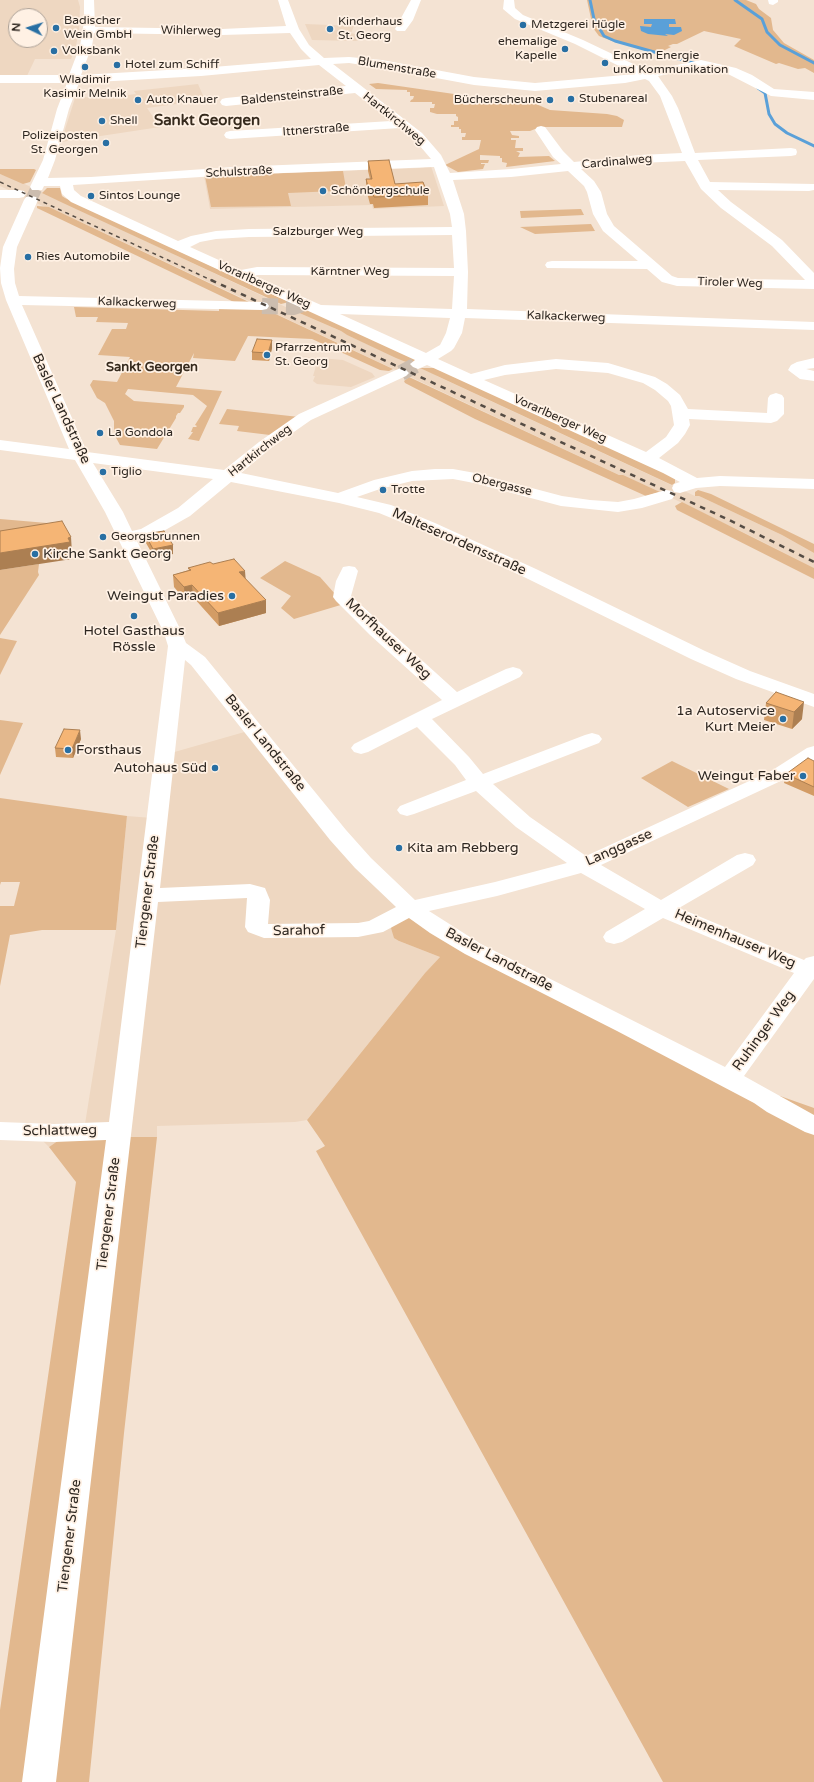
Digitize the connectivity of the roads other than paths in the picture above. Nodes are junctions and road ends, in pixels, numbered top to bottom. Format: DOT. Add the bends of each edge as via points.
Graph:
graph roads {
  1 [pos="89,0"];
  2 [pos="283,0"];
  3 [pos="416,0"];
  4 [pos="509,0"];
  5 [pos="293,29"];
  6 [pos="401,29"];
  7 [pos="89,30"];
  8 [pos="321,61"];
  9 [pos="648,75"];
  10 [pos="0,79"];
  11 [pos="74,79"];
  12 [pos="357,89"];
  13 [pos="814,96"];
  14 [pos="226,102"];
  15 [pos="402,124"];
  16 [pos="541,130"];
  17 [pos="230,135"];
  18 [pos="791,152"];
  19 [pos="691,157"];
  20 [pos="439,163"];
  21 [pos="570,166"];
  22 [pos="445,177"];
  23 [pos="66,182"];
  24 [pos="706,186"];
  25 [pos="809,187"];
  26 [pos="32,191"];
  27 [pos="0,194"];
  28 [pos="459,231"];
  29 [pos="179,246"];
  30 [pos="552,265"];
  31 [pos="651,265"];
  32 [pos="461,272"];
  33 [pos="239,274"];
  34 [pos="814,281"];
  35 [pos="814,285"];
  36 [pos="13,300"];
  37 [pos="262,306"];
  38 [pos="317,308"];
  39 [pos="459,312"];
  40 [pos="814,326"];
  41 [pos="424,362"];
  42 [pos="814,363"];
  43 [pos="401,373"];
  44 [pos="814,376"];
  45 [pos="471,379"];
  46 [pos="776,398"];
  47 [pos="681,414"];
  48 [pos="0,445"];
  49 [pos="81,457"];
  50 [pos="648,459"];
  51 [pos="228,476"];
  52 [pos="814,484"];
  53 [pos="679,489"];
  54 [pos="338,498"];
  55 [pos="126,538"];
  56 [pos="349,571"];
  57 [pos="178,646"];
  58 [pos="513,673"];
  59 [pos="454,701"];
  60 [pos="814,701"];
  61 [pos="419,718"];
  62 [pos="592,739"];
  63 [pos="361,748"];
  64 [pos="814,752"];
  65 [pos="479,783"];
  66 [pos="407,810"];
  67 [pos="745,860"];
  68 [pos="584,865"];
  69 [pos="147,894"];
  70 [pos="410,908"];
  71 [pos="661,909"];
  72 [pos="614,937"];
  73 [pos="811,966"];
  74 [pos="729,1080"];
  75 [pos="763,1097"];
  76 [pos="814,1114"];
  77 [pos="814,1126"];
  78 [pos="120,1130"];
  79 [pos="0,1131"];
  80 [pos="39,1782"];
  1 -- 7 [label="street, Basler Landstraße"];
  2 -- 5 [label="street, Hartkirchweg"];
  3 -- 6 [label="street"];
  4 -- 9 [label="street" via="509,9 519,17 576,40"];
  5 -- 7 [label="street, Wihlerweg" via="222,32"];
  5 -- 8 [label="street, Hartkirchweg" via="306,48"];
  7 -- 11 [label="street, Basler Landstraße"];
  8 -- 9 [label="street, Blumenstraße" via="364,61 453,78 524,86 589,83"];
  8 -- 11 [label="street, Blumenstraße" via="208,72"];
  8 -- 12 [label="street, Hartkirchweg"];
  9 -- 13 [label="street, Blumenstraße" via="697,64 732,71 771,92"];
  9 -- 19 [label="street" via="657,82 666,96"];
  10 -- 11 [label="street, Blumenstraße"];
  11 -- 26 [label="street, Basler Landstraße" via="49,160"];
  12 -- 14 [label="street, Baldensteinstraße"];
  12 -- 15 [label="street, Hartkirchweg"];
  15 -- 17 [label="street, Ittnerstraße"];
  15 -- 20 [label="street, Hartkirchweg" via="418,136"];
  16 -- 21 [label="street, Tiroler Weg"];
  18 -- 19 [label="street, Cardinalweg"];
  19 -- 21 [label="street, Cardinalweg"];
  19 -- 24 [label="street"];
  20 -- 22 [label="street, Hartkirchweg"];
  20 -- 23 [label="street, Schulstraße"];
  21 -- 22 [label="street, Cardinalweg"];
  21 -- 31 [label="street, Tiroler Weg" via="582,176 594,192 600,214 608,228"];
  22 -- 28 [label="street, Hartkirchweg" via="457,214"];
  23 -- 26 [label="street, Schulstraße"];
  23 -- 29 [label="street, Vorarlberger Weg" via="67,191 76,199"];
  24 -- 25 [label="street"];
  24 -- 34 [label="street" via="726,205 777,243"];
  26 -- 27 [label="street, Schulstraße"];
  26 -- 36 [label="street, Basler Landstraße" via="10,246 8,283"];
  28 -- 29 [label="street, Salzburger Weg" via="249,232 216,235"];
  28 -- 32 [label="street, Hartkirchweg"];
  29 -- 33 [label="street, Vorarlberger Weg"];
  30 -- 31 [label="street"];
  31 -- 35 [label="street, Tiroler Weg" via="667,279 677,282"];
  32 -- 33 [label="street, Kärntner Weg" via="256,271"];
  32 -- 39 [label="street, Hartkirchweg"];
  33 -- 38 [label="street, Vorarlberger Weg"];
  36 -- 37 [label="street, Kalkackerweg"];
  36 -- 49 [label="street, Basler Landstraße"];
  38 -- 39 [label="street, Kalkackerweg"];
  38 -- 41 [label="street, Vorarlberger Weg"];
  39 -- 40 [label="street, Kalkackerweg"];
  39 -- 41 [label="street, Hartkirchweg" via="454,333 446,348"];
  41 -- 45 [label="street, Vorarlberger Weg"];
  42 -- 44 [label="street" via="802,365 796,370 806,376"];
  43 -- 51 [label="street, Hartkirchweg" via="304,417"];
  45 -- 47 [label="street" via="538,365 569,364 608,368 639,376 661,387 674,398"];
  45 -- 50 [label="street, Vorarlberger Weg"];
  46 -- 47 [label="street" via="776,414 771,418"];
  47 -- 50 [label="street" via="682,424 679,431 663,449"];
  48 -- 49 [label="street, Malteserordensstraße"];
  49 -- 51 [label="street, Malteserordensstraße"];
  49 -- 55 [label="street, Basler Landstraße" via="109,502"];
  50 -- 53 [label="street, Vorarlberger Weg" via="675,472"];
  51 -- 54 [label="street, Malteserordensstraße"];
  51 -- 55 [label="street, Hartkirchweg" via="172,520 147,533"];
  52 -- 53 [label="street, Obergasse" via="720,481"];
  53 -- 54 [label="street, Obergasse" via="636,504 590,506 561,501 494,482 453,474 435,474 412,476 374,485"];
  54 -- 60 [label="street, Malteserordensstraße" via="416,521 698,655 743,675"];
  55 -- 57 [label="street, Basler Landstraße" via="174,633"];
  56 -- 59 [label="street, Morfhauser Weg" via="342,597"];
  57 -- 69 [label="street, Tiengener Straße"];
  57 -- 70 [label="street, Basler Landstraße" via="198,661 363,864"];
  58 -- 59 [label="street"];
  59 -- 61 [label="street"];
  61 -- 63 [label="street"];
  61 -- 65 [label="street" via="462,761"];
  62 -- 65 [label="street"];
  64 -- 68 [label="street, Langgasse" via="778,775"];
  65 -- 66 [label="street"];
  65 -- 68 [label="street" via="523,822"];
  67 -- 71 [label="street, Heimenhauser Weg"];
  68 -- 70 [label="street, Langgasse" via="497,889"];
  68 -- 71 [label="street, Heimenhauser Weg"];
  69 -- 70 [label="street, Sarahof" via="250,891 257,893 259,900 256,927 264,931 358,930 375,927"];
  69 -- 78 [label="street, Tiengener Straße"];
  70 -- 74 [label="street, Basler Landstraße" via="473,949"];
  71 -- 72 [label="street, Heimenhauser Weg"];
  71 -- 73 [label="street, Heimenhauser Weg"];
  73 -- 74 [label="street, Ruhinger Weg"];
  74 -- 75 [label="street, Basler Landstraße"];
  75 -- 76 [label="street, Basler Landstraße"];
  75 -- 77 [label="street, Basler Landstraße"];
  78 -- 79 [label="street, Schlattweg"];
  78 -- 80 [label="street, Tiengener Straße"];
}
